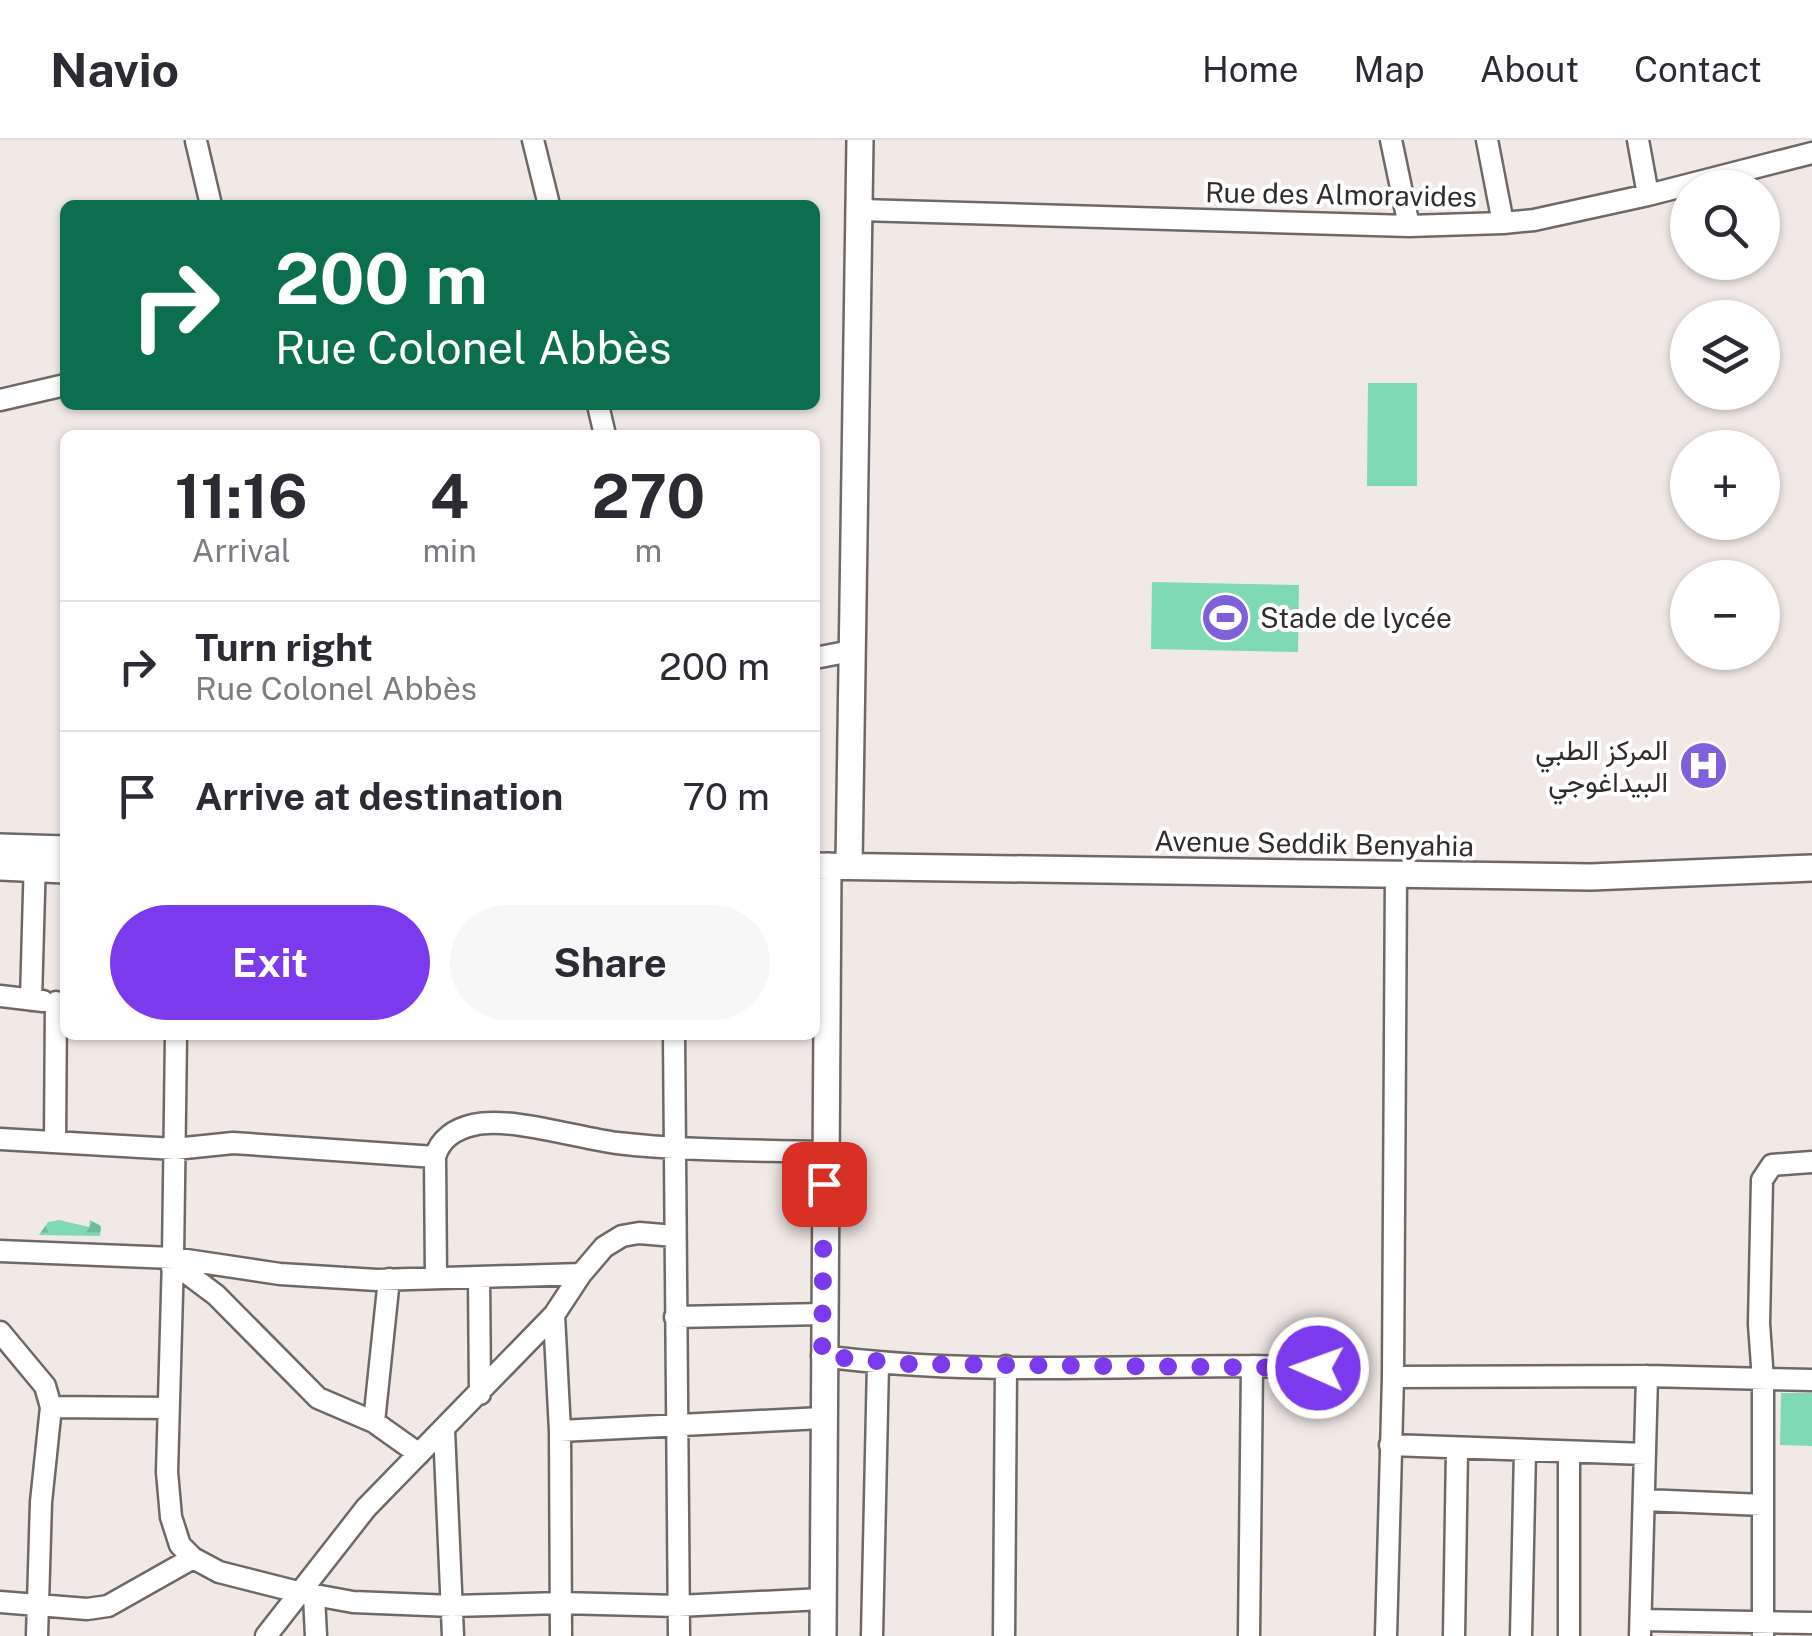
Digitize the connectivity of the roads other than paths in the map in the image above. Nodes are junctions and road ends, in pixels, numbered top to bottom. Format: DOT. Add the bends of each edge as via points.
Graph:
graph roads {
  1 [pos="533,140"];
  2 [pos="860,140"];
  3 [pos="1392,140"];
  4 [pos="1486,140"];
  5 [pos="1638,140"];
  6 [pos="196,142"];
  7 [pos="1812,153"];
  8 [pos="1648,196"];
  9 [pos="210,200"];
  10 [pos="548,200"];
  11 [pos="860,210"];
  12 [pos="1503,223"];
  13 [pos="1410,226"];
  14 [pos="60,386"];
  15 [pos="0,400"];
  16 [pos="851,651"];
  17 [pos="820,657"];
  18 [pos="0,847"];
  19 [pos="60,851"];
  20 [pos="34,858"];
  21 [pos="0,866"];
  22 [pos="830,866"];
  23 [pos="60,868"];
  24 [pos="1812,868"];
  25 [pos="1396,873"];
  26 [pos="0,996"];
  27 [pos="31,1000"];
  28 [pos="60,1002"];
  29 [pos="60,1022"];
  30 [pos="176,1040"];
  31 [pos="674,1040"];
  32 [pos="0,1139"];
  33 [pos="54,1142"];
  34 [pos="175,1149"];
  35 [pos="676,1149"];
  36 [pos="824,1152"];
  37 [pos="435,1157"];
  38 [pos="1812,1162"];
  39 [pos="675,1236"];
  40 [pos="0,1251"];
  41 [pos="172,1263"];
  42 [pos="581,1274"];
  43 [pos="480,1277"];
  44 [pos="436,1278"];
  45 [pos="389,1279"];
  46 [pos="822,1314"];
  47 [pos="554,1315"];
  48 [pos="675,1317"];
  49 [pos="0,1332"];
  50 [pos="822,1356"];
  51 [pos="878,1363"];
  52 [pos="1006,1366"];
  53 [pos="1252,1366"];
  54 [pos="1352,1369"];
  55 [pos="1647,1376"];
  56 [pos="1392,1377"];
  57 [pos="1763,1380"];
  58 [pos="1812,1380"];
  59 [pos="480,1394"];
  60 [pos="51,1407"];
  61 [pos="168,1408"];
  62 [pos="822,1418"];
  63 [pos="374,1422"];
  64 [pos="675,1425"];
  65 [pos="444,1430"];
  66 [pos="560,1431"];
  67 [pos="1390,1446"];
  68 [pos="1458,1448"];
  69 [pos="1524,1451"];
  70 [pos="1569,1452"];
  71 [pos="419,1454"];
  72 [pos="1646,1454"];
  73 [pos="1644,1500"];
  74 [pos="1763,1505"];
  75 [pos="193,1558"];
  76 [pos="306,1594"];
  77 [pos="823,1599"];
  78 [pos="0,1602"];
  79 [pos="560,1604"];
  80 [pos="452,1606"];
  81 [pos="678,1606"];
  82 [pos="39,1607"];
  83 [pos="1812,1623"];
  84 [pos="1640,1628"];
  85 [pos="1763,1629"];
  86 [pos="37,1636"];
  87 [pos="266,1636"];
  88 [pos="316,1636"];
  89 [pos="453,1636"];
  90 [pos="561,1636"];
  91 [pos="679,1636"];
  92 [pos="822,1636"];
  93 [pos="872,1636"];
  94 [pos="1004,1636"];
  95 [pos="1248,1636"];
  96 [pos="1386,1636"];
  97 [pos="1454,1636"];
  98 [pos="1521,1636"];
  99 [pos="1569,1636"];
  1 -- 10 [label="street"];
  2 -- 11 [label="street"];
  3 -- 13 [label="street"];
  4 -- 12 [label="street"];
  5 -- 8 [label="street"];
  6 -- 9 [label="street"];
  7 -- 8 [label="street, Rue des Almoravides"];
  8 -- 12 [label="street, Rue des Almoravides"];
  11 -- 13 [label="street, Rue des Almoravides"];
  11 -- 16 [label="street"];
  12 -- 13 [label="street, Rue des Almoravides"];
  14 -- 15 [label="street"];
  16 -- 17 [label="street"];
  16 -- 22 [label="street"];
  18 -- 20 [label="street"];
  19 -- 20 [label="street"];
  20 -- 21 [label="street"];
  20 -- 23 [label="street"];
  20 -- 27 [label="street"];
  22 -- 25 [label="street, Avenue Seddik Benyahia"];
  22 -- 36 [label="street"];
  24 -- 25 [label="street, Avenue Seddik Benyahia" via="1591,877"];
  25 -- 56 [label="street"];
  26 -- 27 [label="street"];
  27 -- 28 [label="street"];
  29 -- 33 [label="street"];
  30 -- 34 [label="street"];
  31 -- 35 [label="street"];
  32 -- 33 [label="street"];
  33 -- 34 [label="street"];
  34 -- 37 [label="street" via="233,1143"];
  34 -- 41 [label="street"];
  35 -- 36 [label="street"];
  35 -- 37 [label="street" via="499,1122 453,1133"];
  35 -- 39 [label="street"];
  36 -- 46 [label="street"];
  37 -- 44 [label="street"];
  38 -- 57 [label="street" via="1772,1165 1762,1180"];
  39 -- 42 [label="street" via="622,1236"];
  39 -- 48 [label="street"];
  40 -- 41 [label="street"];
  41 -- 45 [label="street"];
  41 -- 61 [label="street"];
  41 -- 63 [label="street" via="216,1296 318,1398"];
  42 -- 43 [label="street"];
  42 -- 47 [label="street"];
  43 -- 44 [label="street"];
  43 -- 59 [label="street"];
  44 -- 45 [label="street"];
  45 -- 63 [label="street"];
  46 -- 48 [label="street"];
  46 -- 50 [label="street"];
  47 -- 59 [label="street"];
  47 -- 66 [label="street"];
  48 -- 64 [label="street"];
  49 -- 60 [label="street" via="45,1386"];
  50 -- 51 [label="street"];
  50 -- 62 [label="street"];
  51 -- 52 [label="street"];
  51 -- 93 [label="street"];
  52 -- 53 [label="street"];
  52 -- 94 [label="street"];
  53 -- 54 [label="street"];
  53 -- 95 [label="street"];
  55 -- 56 [label="street"];
  55 -- 57 [label="street"];
  55 -- 72 [label="street"];
  56 -- 67 [label="street"];
  57 -- 58 [label="street"];
  57 -- 74 [label="street"];
  59 -- 65 [label="street"];
  60 -- 61 [label="street"];
  60 -- 82 [label="street" via="40,1502"];
  61 -- 75 [label="street" via="171,1517 180,1546"];
  62 -- 64 [label="street"];
  62 -- 77 [label="street"];
  63 -- 71 [label="street"];
  64 -- 66 [label="street"];
  64 -- 81 [label="street"];
  65 -- 71 [label="street"];
  65 -- 80 [label="street"];
  66 -- 79 [label="street"];
  67 -- 68 [label="street"];
  67 -- 96 [label="street"];
  68 -- 69 [label="street"];
  68 -- 97 [label="street"];
  69 -- 70 [label="street"];
  69 -- 98 [label="street"];
  70 -- 72 [label="street"];
  70 -- 99 [label="street"];
  71 -- 76 [label="street" via="366,1508"];
  72 -- 73 [label="street"];
  73 -- 74 [label="street"];
  73 -- 84 [label="street"];
  74 -- 85 [label="street"];
  75 -- 76 [label="street" via="219,1572"];
  75 -- 82 [label="street" via="108,1606"];
  76 -- 80 [label="street"];
  76 -- 87 [label="street"];
  76 -- 88 [label="street"];
  77 -- 81 [label="street"];
  77 -- 92 [label="street"];
  78 -- 82 [label="street"];
  79 -- 80 [label="street"];
  79 -- 81 [label="street"];
  79 -- 90 [label="street"];
  80 -- 89 [label="street"];
  81 -- 91 [label="street"];
  82 -- 86 [label="street"];
  83 -- 85 [label="street"];
  84 -- 85 [label="street"];
}
